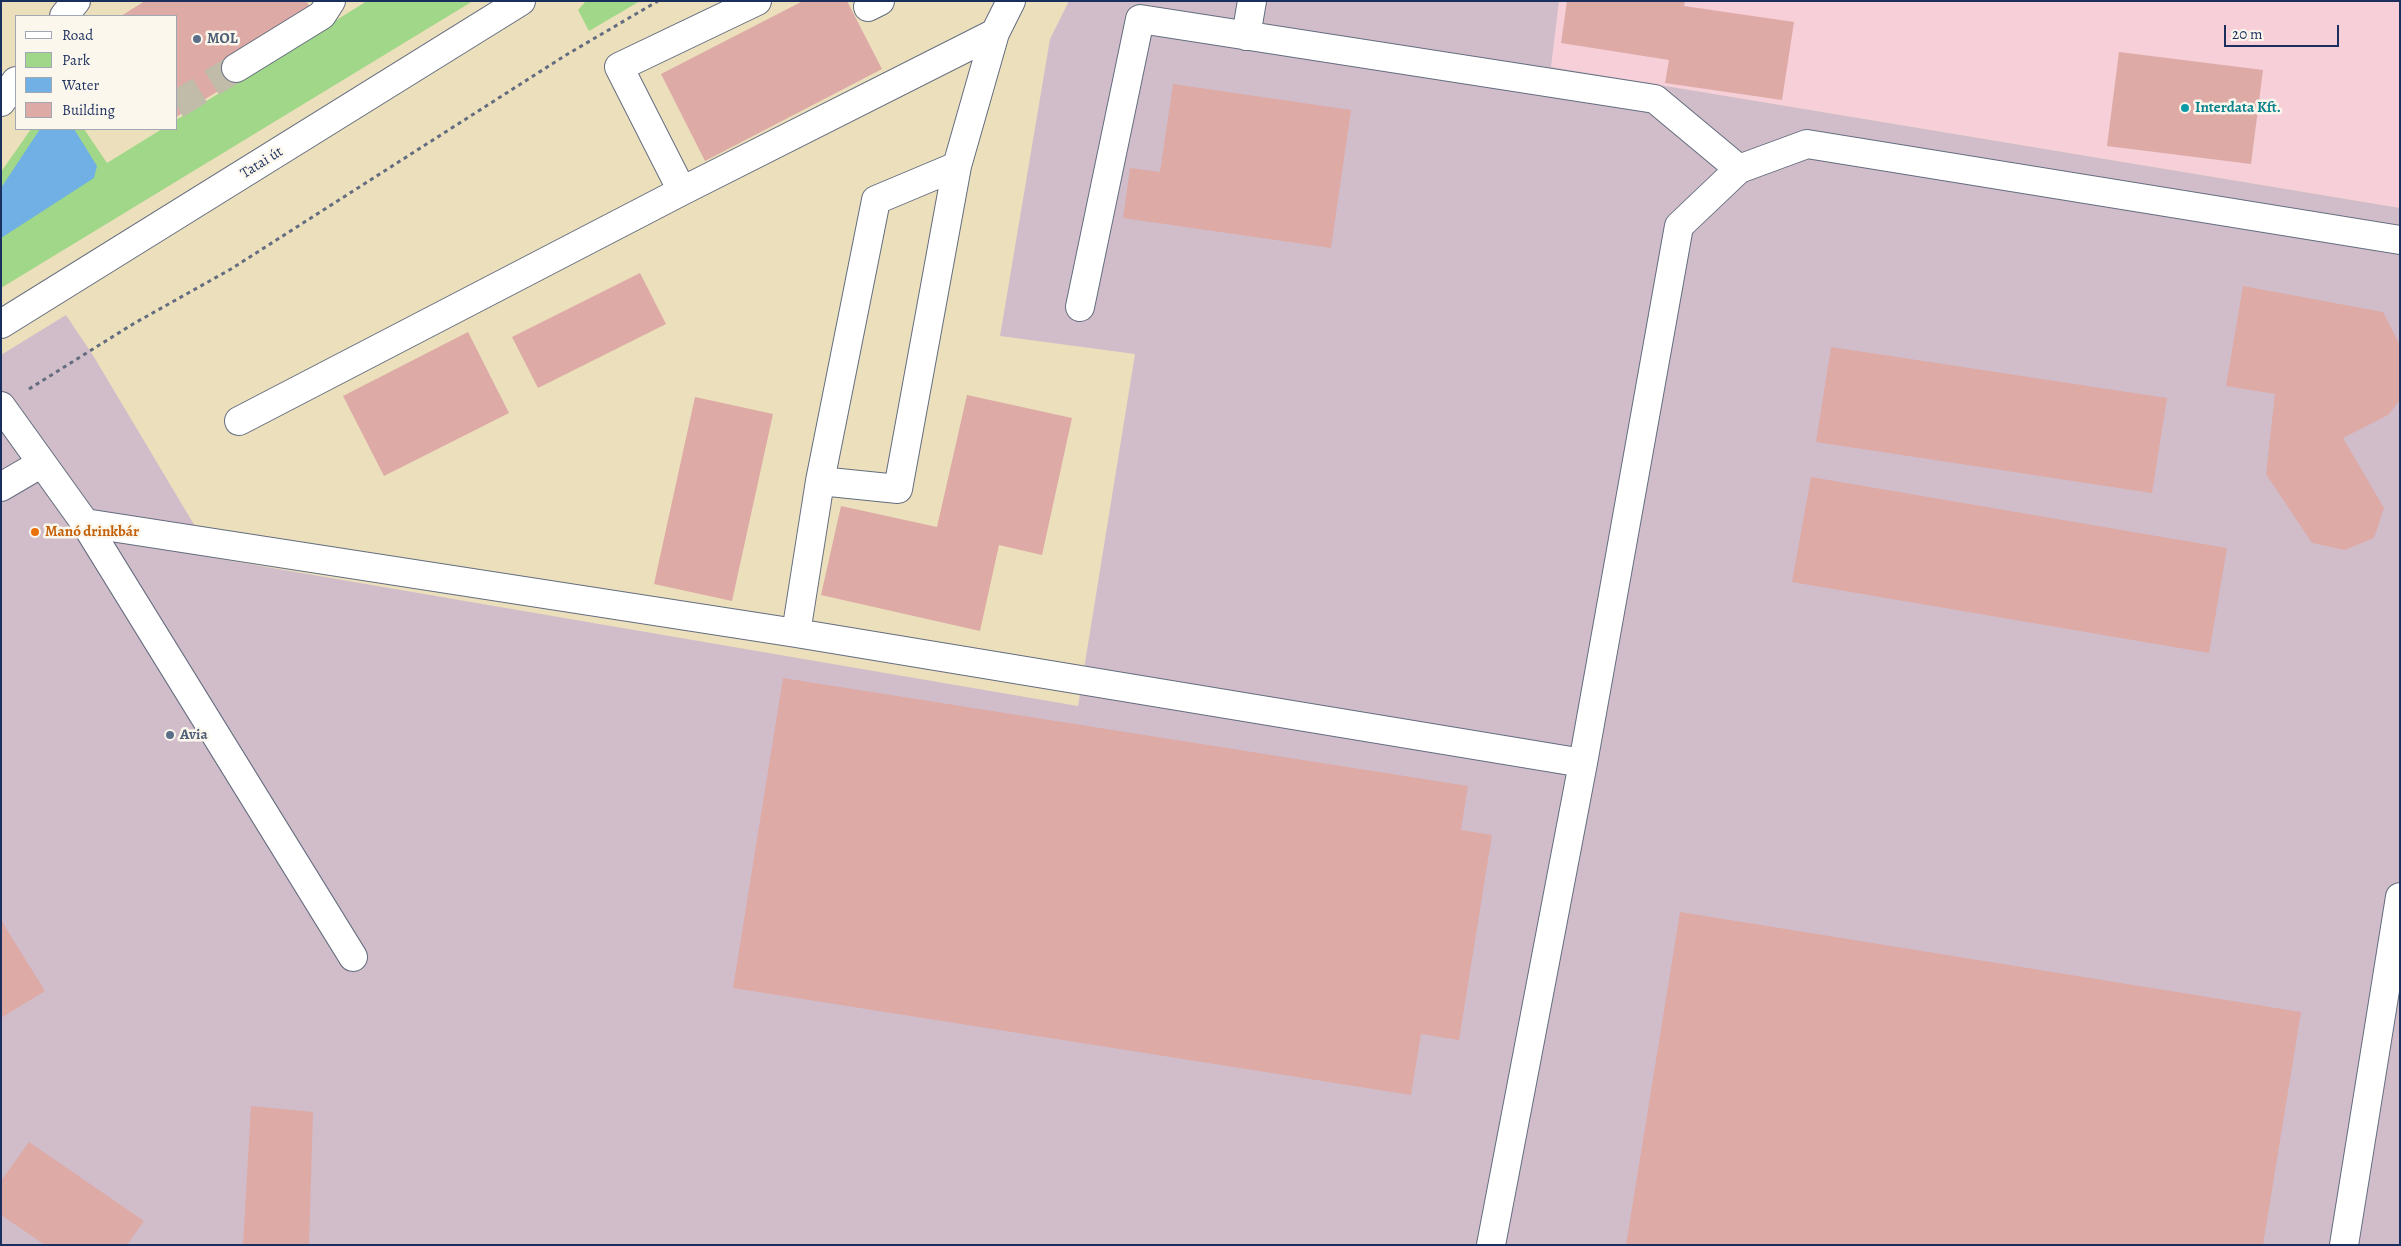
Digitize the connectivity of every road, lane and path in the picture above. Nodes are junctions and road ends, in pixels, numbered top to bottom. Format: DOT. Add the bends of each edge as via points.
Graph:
graph roads {
  1 [pos="331,1"];
  2 [pos="522,1"];
  3 [pos="658,1"];
  4 [pos="757,1"];
  5 [pos="1011,1"];
  6 [pos="1252,1"];
  7 [pos="995,33"];
  8 [pos="1246,36"];
  9 [pos="236,68"];
  10 [pos="15,82"];
  11 [pos="1,102"];
  12 [pos="957,166"];
  13 [pos="1740,169"];
  14 [pos="682,191"];
  15 [pos="2400,240"];
  16 [pos="1080,306"];
  17 [pos="1,324"];
  18 [pos="26,391"];
  19 [pos="1,406"];
  20 [pos="240,421"];
  21 [pos="42,463"];
  22 [pos="820,481"];
  23 [pos="1,487"];
  24 [pos="85,523"];
  25 [pos="796,632"];
  26 [pos="1583,763"];
  27 [pos="2400,897"];
  28 [pos="352,957"];
  29 [pos="1491,1245"];
  30 [pos="2344,1245"];
  1 -- 9 [label="street" via="322,15"];
  2 -- 17 [label="street, Tatai út"];
  3 -- 18 [label="path" via="566,55 231,269"];
  4 -- 14 [label="street" via="619,67"];
  5 -- 7 [label="street"];
  6 -- 8 [label="street"];
  7 -- 12 [label="street"];
  7 -- 14 [label="street"];
  8 -- 13 [label="street" via="1655,99"];
  8 -- 16 [label="street" via="1140,19"];
  10 -- 11 [label="street"];
  12 -- 22 [label="street" via="876,200"];
  12 -- 22 [label="street" via="898,489"];
  13 -- 15 [label="street" via="1807,144"];
  13 -- 26 [label="street" via="1679,226"];
  14 -- 20 [label="street"];
  19 -- 21 [label="street"];
  21 -- 23 [label="street"];
  21 -- 24 [label="street"];
  22 -- 25 [label="street"];
  24 -- 25 [label="street"];
  24 -- 28 [label="street"];
  25 -- 26 [label="street"];
  26 -- 29 [label="street"];
  27 -- 30 [label="street"];
}
